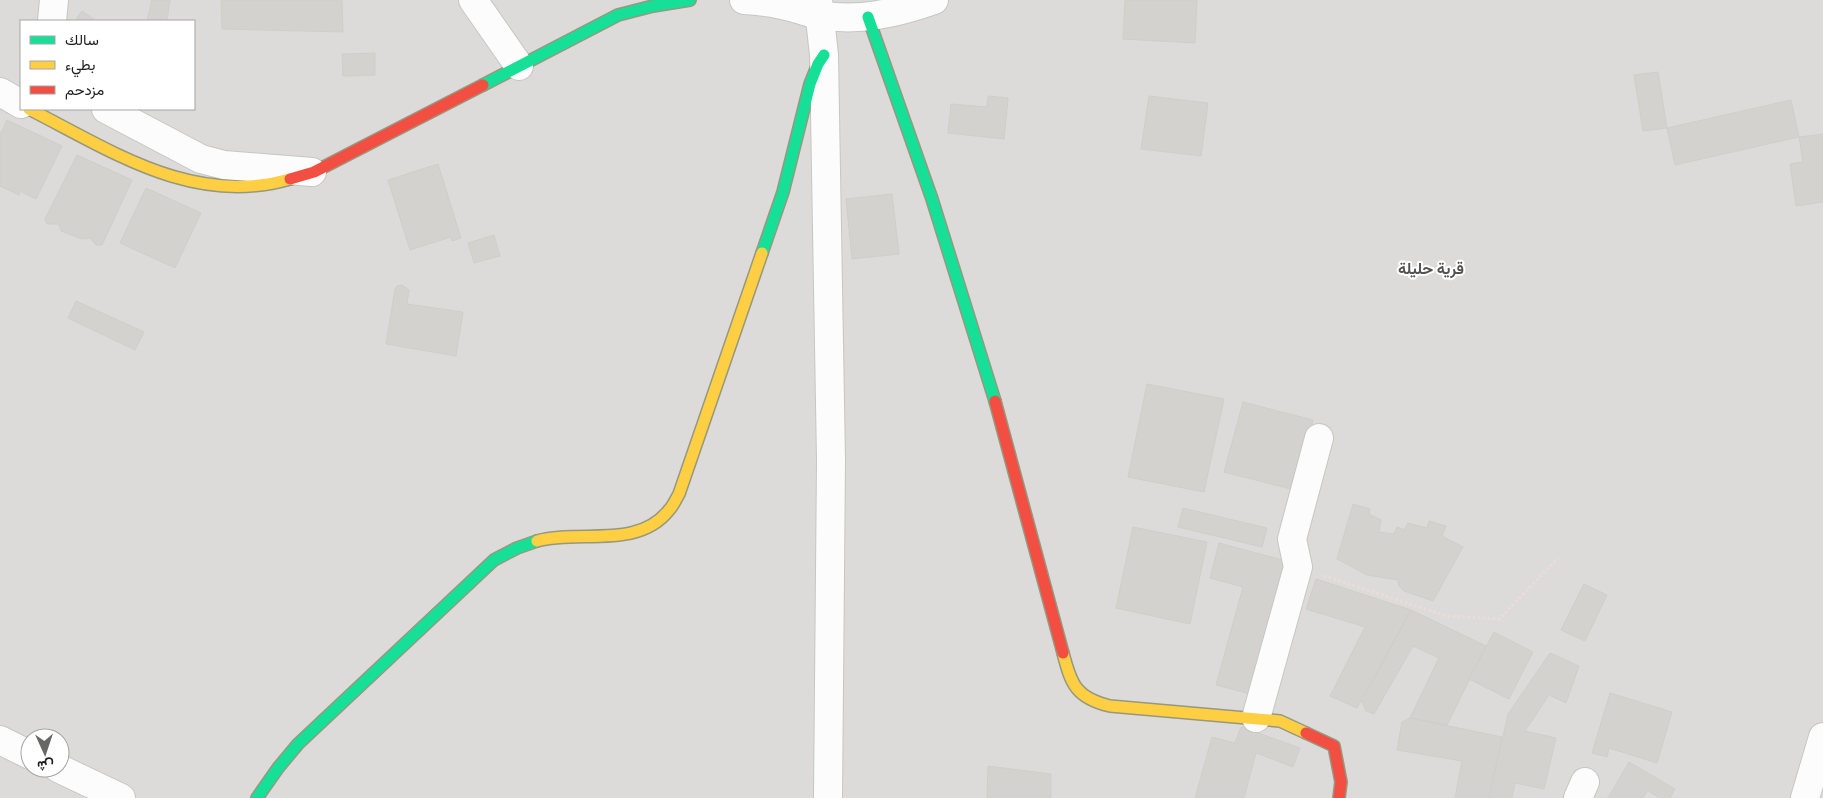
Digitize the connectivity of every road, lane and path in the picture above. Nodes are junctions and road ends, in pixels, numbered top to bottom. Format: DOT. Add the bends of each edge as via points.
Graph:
graph roads {
  1 [pos="54,0"];
  2 [pos="472,0"];
  3 [pos="690,0"];
  4 [pos="744,0"];
  5 [pos="934,0"];
  6 [pos="819,8"];
  7 [pos="868,17"];
  8 [pos="52,20"];
  9 [pos="824,55"];
  10 [pos="519,66"];
  11 [pos="0,92"];
  12 [pos="20,103"];
  13 [pos="31,110"];
  14 [pos="108,110"];
  15 [pos="314,172"];
  16 [pos="1319,438"];
  17 [pos="1558,558"];
  18 [pos="1298,567"];
  19 [pos="1256,718"];
  20 [pos="1823,737"];
  21 [pos="0,740"];
  22 [pos="20,750"];
  23 [pos="70,774"];
  24 [pos="121,798"];
  25 [pos="257,798"];
  26 [pos="828,798"];
  27 [pos="1339,798"];
  28 [pos="1804,798"];
  1 -- 8 [label="street"];
  2 -- 10 [label="street"];
  3 -- 10 [label="street" via="618,15"];
  4 -- 6 [label="street"];
  5 -- 7 [label="street"];
  6 -- 7 [label="street"];
  6 -- 9 [label="street"];
  7 -- 19 [label="street" via="988,376 1070,676 1078,692 1093,702 1110,706"];
  9 -- 25 [label="street" via="810,84 783,192 673,507 664,518 640,532 541,540 494,560 298,744"];
  9 -- 26 [label="street" via="831,460"];
  10 -- 15 [label="street"];
  11 -- 12 [label="street"];
  13 -- 15 [label="street" via="145,168 172,178 228,188 286,181"];
  14 -- 15 [label="street" via="212,163"];
  16 -- 18 [label="street" via="1292,539"];
  17 -- 18 [label="path" via="1499,619 1447,616"];
  18 -- 19 [label="street"];
  19 -- 27 [label="street" via="1280,721 1334,746 1341,782"];
  20 -- 28 [label="street"];
  21 -- 22 [label="street"];
  23 -- 24 [label="street"];
}
